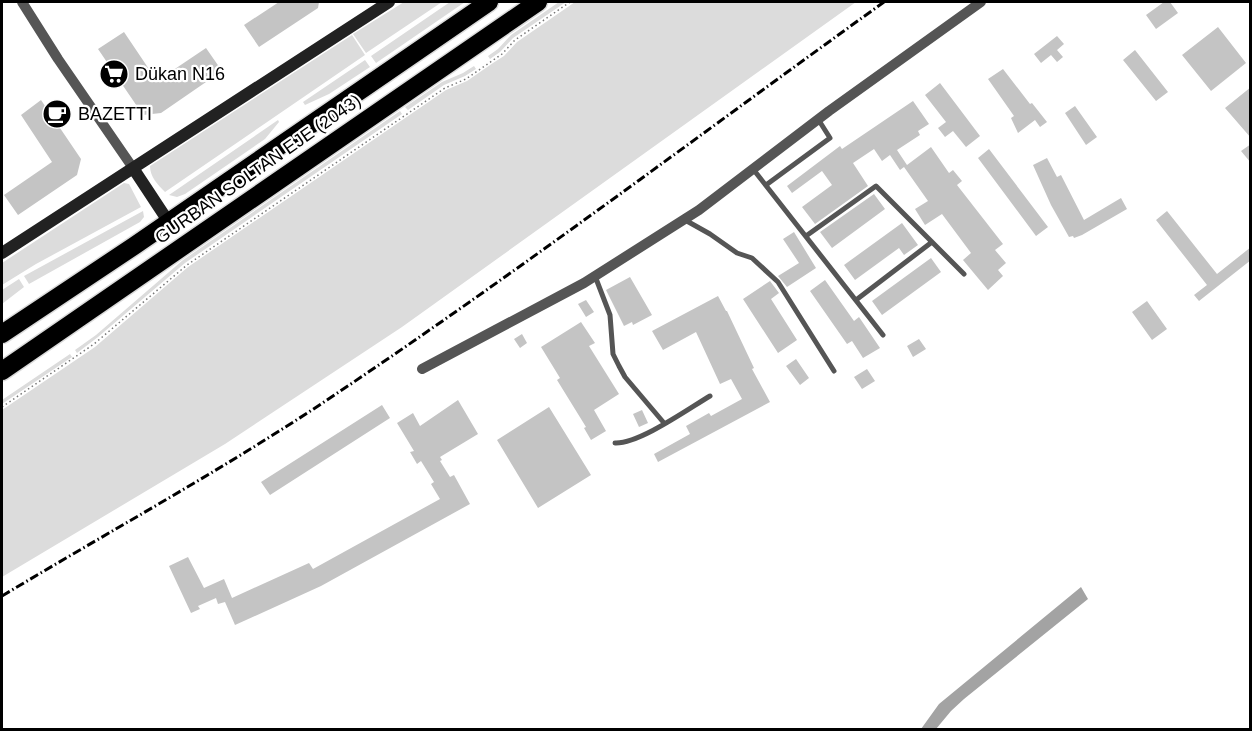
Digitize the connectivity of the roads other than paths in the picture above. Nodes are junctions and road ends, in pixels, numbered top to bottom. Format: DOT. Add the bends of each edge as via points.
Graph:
graph roads {
  1 [pos="22,2"];
  2 [pos="389,2"];
  3 [pos="489,2"];
  4 [pos="538,2"];
  5 [pos="981,2"];
  6 [pos="371,6"];
  7 [pos="818,119"];
  8 [pos="133,168"];
  9 [pos="753,169"];
  10 [pos="765,185"];
  11 [pos="684,220"];
  12 [pos="168,221"];
  13 [pos="806,236"];
  14 [pos="932,242"];
  15 [pos="2,254"];
  16 [pos="964,274"];
  17 [pos="595,276"];
  18 [pos="856,300"];
  19 [pos="2,334"];
  20 [pos="883,336"];
  21 [pos="2,340"];
  22 [pos="9,366"];
  23 [pos="422,369"];
  24 [pos="834,371"];
  25 [pos="710,396"];
  26 [pos="664,423"];
  27 [pos="615,443"];
  1 -- 8 [label="street"];
  2 -- 6 [label="street"];
  3 -- 12 [label="highway, GURBAN SOLTAN EJE (2043)"];
  4 -- 22 [label="highway, GURBAN SOLTAN EJE (2043)"];
  5 -- 7 [label="street"];
  6 -- 8 [label="street"];
  7 -- 9 [label="street"];
  7 -- 10 [label="lane" via="830,138"];
  8 -- 12 [label="street"];
  8 -- 15 [label="street"];
  9 -- 10 [label="lane"];
  9 -- 11 [label="street"];
  10 -- 13 [label="lane"];
  11 -- 17 [label="street"];
  11 -- 24 [label="lane" via="752,258 778,282"];
  12 -- 19 [label="highway, GURBAN SOLTAN EJE (2043)"];
  13 -- 14 [label="lane" via="876,186"];
  13 -- 18 [label="lane"];
  14 -- 16 [label="lane"];
  14 -- 18 [label="lane"];
  17 -- 23 [label="street"];
  17 -- 26 [label="lane" via="610,315 616,360 625,377"];
  18 -- 20 [label="lane"];
  21 -- 22 [label="highway"];
  25 -- 26 [label="lane"];
  26 -- 27 [label="lane" via="633,439"];
}
